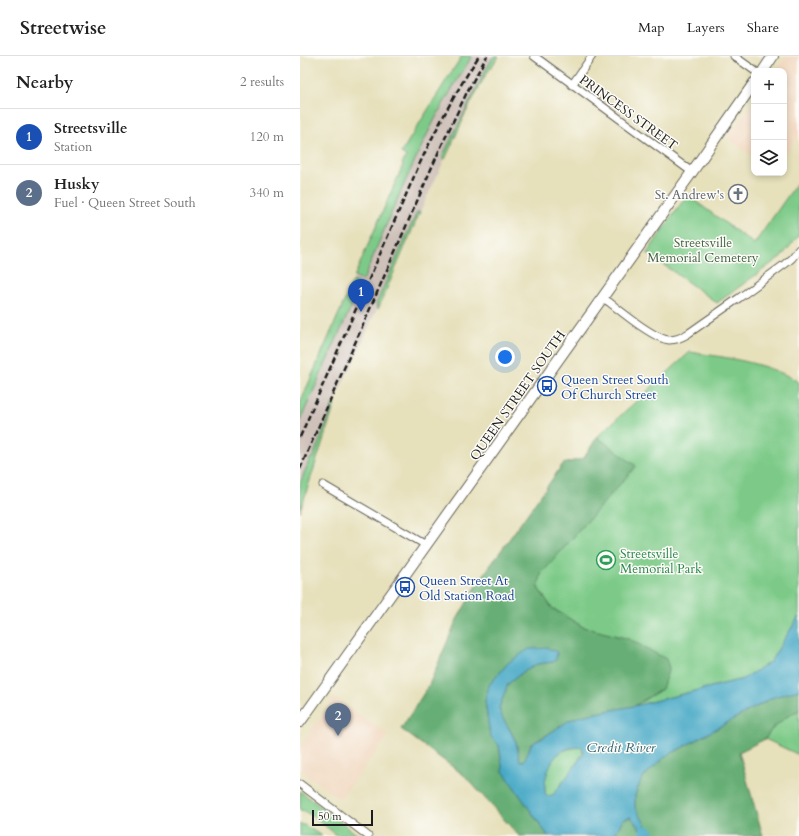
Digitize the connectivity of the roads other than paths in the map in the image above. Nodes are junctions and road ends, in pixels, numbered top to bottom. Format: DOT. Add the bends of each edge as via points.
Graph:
graph roads {
  1 [pos="534,56"];
  2 [pos="592,56"];
  3 [pos="734,56"];
  4 [pos="774,56"];
  5 [pos="751,68"];
  6 [pos="765,68"];
  7 [pos="572,84"];
  8 [pos="751,87"];
  9 [pos="692,172"];
  10 [pos="799,249"];
  11 [pos="602,298"];
  12 [pos="323,485"];
  13 [pos="426,546"];
  14 [pos="300,722"];
  15 [pos="300,784"];
  16 [pos="368,836"];
  1 -- 7 [label="street, PRINCESS STREET"];
  2 -- 7 [label="street"];
  3 -- 5 [label="street"];
  4 -- 6 [label="main road"];
  7 -- 9 [label="street, PRINCESS STREET"];
  8 -- 9 [label="main road, QUEEN STREET SOUTH"];
  9 -- 11 [label="main road, QUEEN STREET SOUTH"];
  10 -- 11 [label="street" via="786,264 740,298 683,337 676,339 668,340 655,336"];
  11 -- 13 [label="main road, QUEEN STREET SOUTH"];
  12 -- 13 [label="street"];
  13 -- 14 [label="main road, QUEEN STREET SOUTH"];
  15 -- 16 [label="street"];
}
